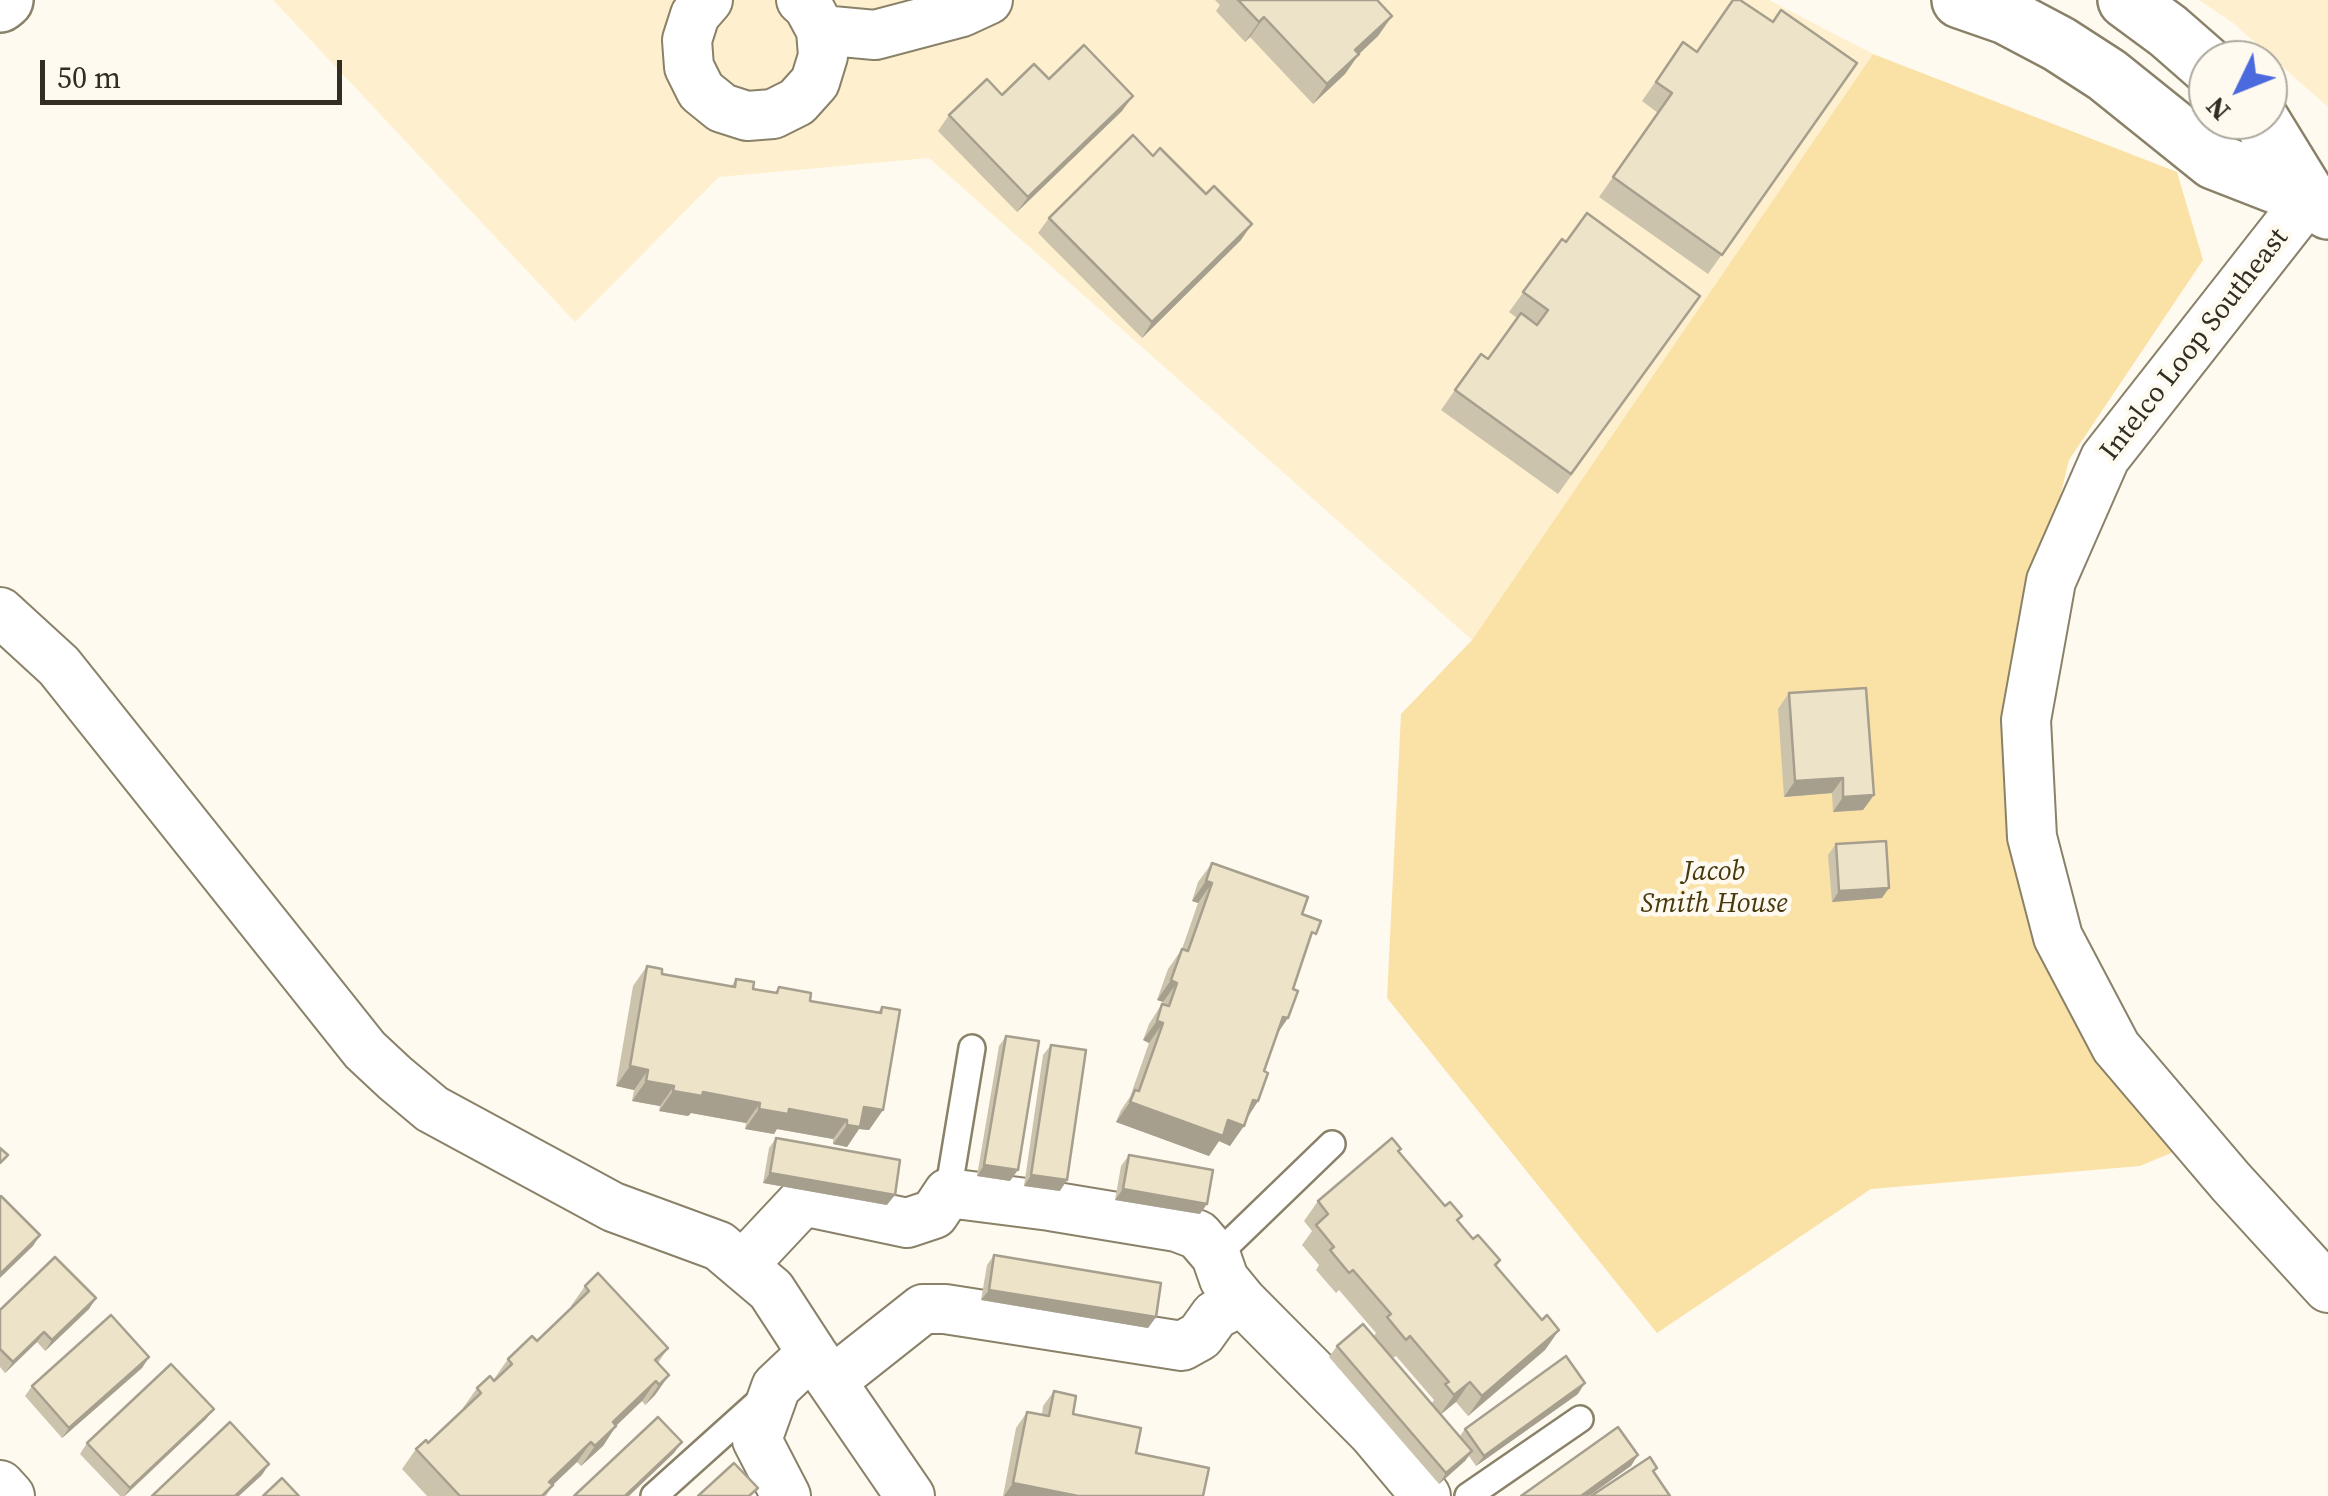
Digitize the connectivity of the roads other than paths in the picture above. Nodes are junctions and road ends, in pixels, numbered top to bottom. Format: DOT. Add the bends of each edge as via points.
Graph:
graph roads {
  1 [pos="708,0"];
  2 [pos="988,0"];
  3 [pos="1960,0"];
  4 [pos="2126,0"];
  5 [pos="811,15"];
  6 [pos="2188,48"];
  7 [pos="2277,140"];
  8 [pos="2322,195"];
  9 [pos="0,612"];
  10 [pos="972,1048"];
  11 [pos="1332,1144"];
  12 [pos="948,1193"];
  13 [pos="1216,1256"];
  14 [pos="743,1266"];
  15 [pos="2328,1288"];
  16 [pos="1242,1302"];
  17 [pos="822,1367"];
  18 [pos="776,1387"];
  19 [pos="1580,1418"];
  20 [pos="0,1486"];
  21 [pos="10,1496"];
  22 [pos="654,1496"];
  23 [pos="786,1496"];
  24 [pos="910,1496"];
  25 [pos="1426,1496"];
  26 [pos="1468,1496"];
  1 -- 5 [label="street" via="687,40 689,67 701,90 722,108 747,116 774,114 814,82 823,56"];
  2 -- 5 [label="street" via="875,35"];
  3 -- 8 [label="street" via="2058,44 2214,160"];
  4 -- 6 [label="street"];
  7 -- 8 [label="street"];
  8 -- 15 [label="street, Intelco Loop Southeast" via="2104,458 2051,581 2026,720 2032,837 2058,937 2116,1047"];
  9 -- 14 [label="street" via="59,666 366,1050 432,1110 613,1207 719,1246"];
  10 -- 12 [label="lane"];
  11 -- 13 [label="lane"];
  12 -- 13 [label="street" via="1177,1227 1198,1235"];
  12 -- 14 [label="street" via="934,1214 907,1223 803,1201"];
  13 -- 16 [label="street"];
  14 -- 17 [label="street" via="771,1290"];
  16 -- 17 [label="street" via="1215,1315 1200,1336 1182,1346 923,1308"];
  16 -- 25 [label="street"];
  17 -- 18 [label="street"];
  17 -- 24 [label="street"];
  18 -- 22 [label="lane"];
  18 -- 23 [label="street" via="757,1440"];
  19 -- 26 [label="lane"];
  20 -- 21 [label="street"];
}
